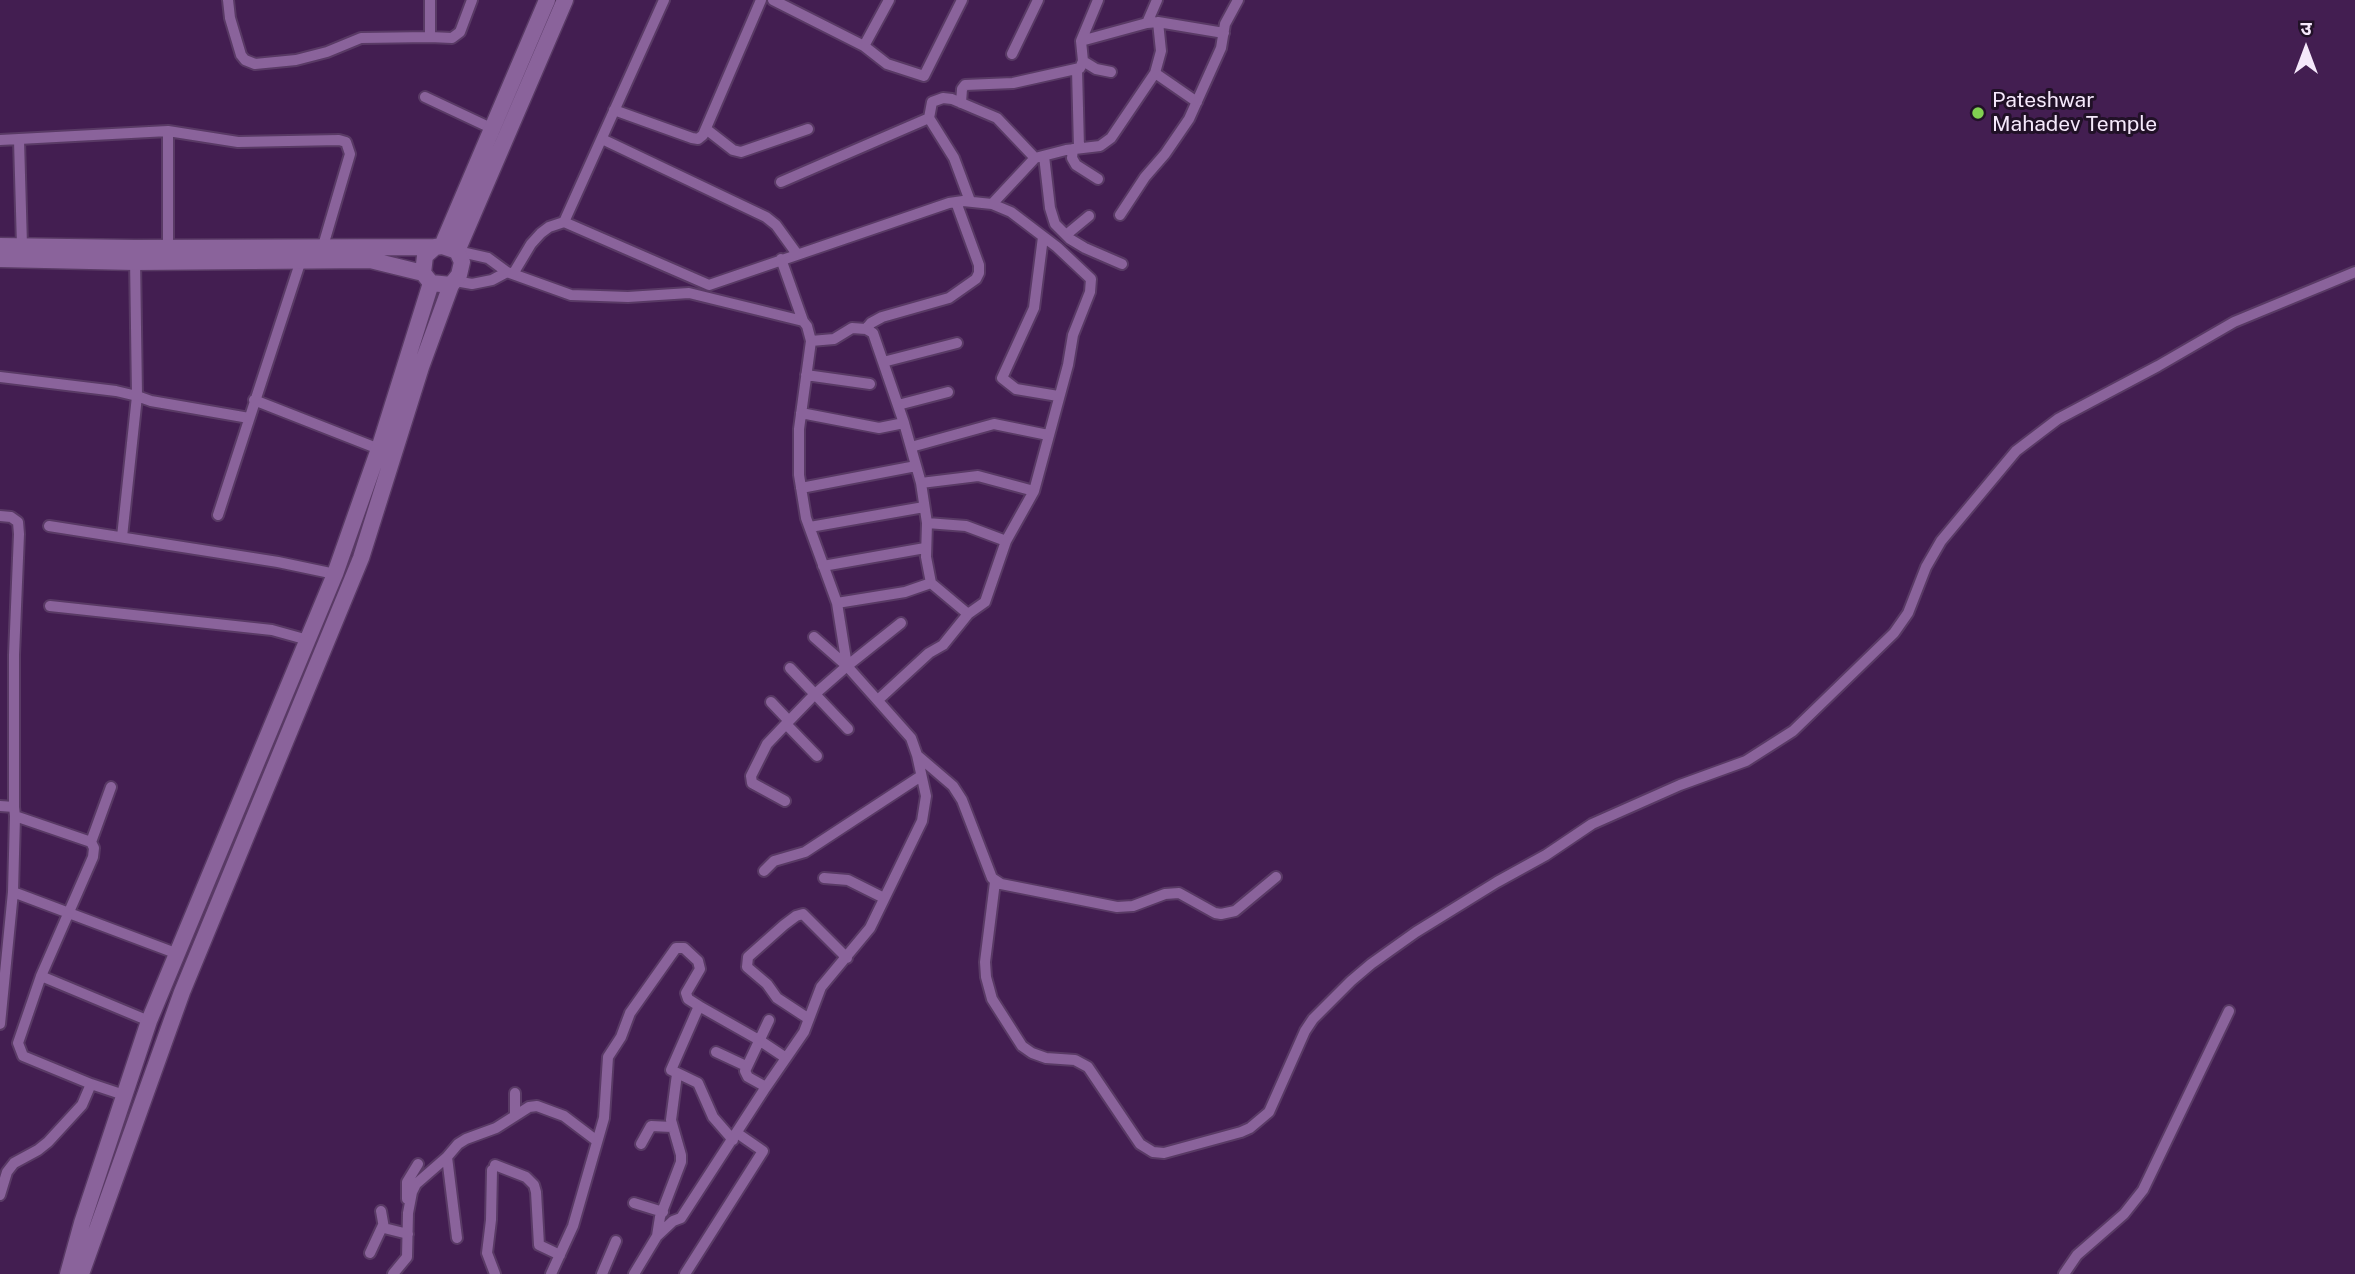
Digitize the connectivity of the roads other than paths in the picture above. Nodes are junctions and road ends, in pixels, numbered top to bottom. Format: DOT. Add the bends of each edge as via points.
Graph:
graph roads {
  1 [pos="228,0"];
  2 [pos="430,0"];
  3 [pos="472,0"];
  4 [pos="547,0"];
  5 [pos="565,0"];
  6 [pos="664,0"];
  7 [pos="761,0"];
  8 [pos="773,0"];
  9 [pos="889,0"];
  10 [pos="962,0"];
  11 [pos="1038,0"];
  12 [pos="1098,0"];
  13 [pos="1157,0"];
  14 [pos="1238,0"];
  15 [pos="1152,23"];
  16 [pos="1224,33"];
  17 [pos="430,37"];
  18 [pos="1081,41"];
  19 [pos="864,47"];
  20 [pos="1012,54"];
  21 [pos="1080,65"];
  22 [pos="1111,72"];
  23 [pos="1155,73"];
  24 [pos="425,97"];
  25 [pos="1197,102"];
  26 [pos="961,103"];
  27 [pos="614,110"];
  28 [pos="929,118"];
  29 [pos="705,129"];
  30 [pos="808,129"];
  31 [pos="493,130"];
  32 [pos="168,131"];
  33 [pos="605,131"];
  34 [pos="19,140"];
  35 [pos="0,141"];
  36 [pos="1076,148"];
  37 [pos="1039,157"];
  38 [pos="1098,179"];
  39 [pos="781,181"];
  40 [pos="970,201"];
  41 [pos="956,202"];
  42 [pos="992,204"];
  43 [pos="1120,215"];
  44 [pos="1089,216"];
  45 [pos="564,222"];
  46 [pos="1066,235"];
  47 [pos="1043,237"];
  48 [pos="0,246"];
  49 [pos="22,246"];
  50 [pos="323,246"];
  51 [pos="168,247"];
  52 [pos="445,248"];
  53 [pos="797,254"];
  54 [pos="135,255"];
  55 [pos="781,259"];
  56 [pos="0,260"];
  57 [pos="301,260"];
  58 [pos="1122,264"];
  59 [pos="2355,272"];
  60 [pos="510,273"];
  61 [pos="427,278"];
  62 [pos="723,280"];
  63 [pos="453,283"];
  64 [pos="709,285"];
  65 [pos="688,293"];
  66 [pos="728,302"];
  67 [pos="803,321"];
  68 [pos="860,328"];
  69 [pos="811,341"];
  70 [pos="957,343"];
  71 [pos="883,362"];
  72 [pos="806,375"];
  73 [pos="0,377"];
  74 [pos="870,384"];
  75 [pos="948,392"];
  76 [pos="137,396"];
  77 [pos="1058,396"];
  78 [pos="254,400"];
  79 [pos="898,405"];
  80 [pos="801,413"];
  81 [pos="249,418"];
  82 [pos="902,424"];
  83 [pos="1048,435"];
  84 [pos="911,447"];
  85 [pos="379,449"];
  86 [pos="914,467"];
  87 [pos="921,483"];
  88 [pos="801,488"];
  89 [pos="1034,491"];
  90 [pos="922,507"];
  91 [pos="218,515"];
  92 [pos="0,516"];
  93 [pos="927,523"];
  94 [pos="49,526"];
  95 [pos="810,527"];
  96 [pos="122,537"];
  97 [pos="1006,541"];
  98 [pos="925,548"];
  99 [pos="823,566"];
  100 [pos="335,574"];
  101 [pos="931,583"];
  102 [pos="837,603"];
  103 [pos="50,606"];
  104 [pos="968,614"];
  105 [pos="901,623"];
  106 [pos="814,637"];
  107 [pos="308,640"];
  108 [pos="847,666"];
  109 [pos="790,668"];
  110 [pos="815,694"];
  111 [pos="878,699"];
  112 [pos="771,702"];
  113 [pos="788,722"];
  114 [pos="848,729"];
  115 [pos="917,755"];
  116 [pos="817,756"];
  117 [pos="921,776"];
  118 [pos="111,787"];
  119 [pos="785,802"];
  120 [pos="0,806"];
  121 [pos="14,811"];
  122 [pos="92,842"];
  123 [pos="764,871"];
  124 [pos="1276,877"];
  125 [pos="824,878"];
  126 [pos="995,882"];
  127 [pos="13,892"];
  128 [pos="884,898"];
  129 [pos="68,913"];
  130 [pos="178,954"];
  131 [pos="847,958"];
  132 [pos="41,976"];
  133 [pos="699,1006"];
  134 [pos="2229,1011"];
  135 [pos="1,1018"];
  136 [pos="809,1019"];
  137 [pos="769,1020"];
  138 [pos="149,1021"];
  139 [pos="759,1040"];
  140 [pos="716,1052"];
  141 [pos="786,1058"];
  142 [pos="746,1066"];
  143 [pos="677,1074"];
  144 [pos="91,1084"];
  145 [pos="766,1087"];
  146 [pos="515,1093"];
  147 [pos="124,1095"];
  148 [pos="515,1115"];
  149 [pos="672,1127"];
  150 [pos="735,1136"];
  151 [pos="597,1141"];
  152 [pos="641,1144"];
  153 [pos="447,1157"];
  154 [pos="418,1164"];
  155 [pos="0,1195"];
  156 [pos="634,1203"];
  157 [pos="381,1212"];
  158 [pos="663,1212"];
  159 [pos="408,1213"];
  160 [pos="383,1225"];
  161 [pos="408,1234"];
  162 [pos="657,1236"];
  163 [pos="457,1238"];
  164 [pos="616,1241"];
  165 [pos="370,1253"];
  166 [pos="561,1255"];
  167 [pos="493,1272"];
  168 [pos="395,1273"];
  169 [pos="68,1274"];
  170 [pos="81,1274"];
  171 [pos="551,1274"];
  172 [pos="602,1274"];
  173 [pos="634,1274"];
  174 [pos="685,1274"];
  175 [pos="2064,1274"];
  1 -- 17 [label="street" via="241,55 255,64 306,58 361,38"];
  2 -- 17 [label="street"];
  3 -- 17 [label="street" via="457,36"];
  4 -- 31 [label="main road"];
  5 -- 52 [label="main road"];
  6 -- 27 [label="street"];
  7 -- 29 [label="street"];
  8 -- 19 [label="street"];
  9 -- 19 [label="street"];
  10 -- 19 [label="street" via="924,76 887,65"];
  11 -- 20 [label="street"];
  12 -- 18 [label="street"];
  13 -- 15 [label="street"];
  14 -- 16 [label="street"];
  15 -- 16 [label="street"];
  15 -- 18 [label="street"];
  15 -- 23 [label="street" via="1161,51"];
  16 -- 25 [label="street"];
  18 -- 21 [label="street"];
  21 -- 22 [label="street"];
  21 -- 26 [label="street" via="1013,83 965,85"];
  21 -- 36 [label="street"];
  23 -- 25 [label="street"];
  23 -- 36 [label="street" via="1106,144"];
  24 -- 31 [label="street"];
  25 -- 43 [label="street"];
  26 -- 28 [label="street" via="935,100"];
  26 -- 37 [label="street" via="997,118"];
  27 -- 29 [label="street" via="692,138 698,139"];
  27 -- 33 [label="street"];
  28 -- 39 [label="street"];
  28 -- 40 [label="street" via="954,159"];
  29 -- 30 [label="street" via="741,152"];
  31 -- 52 [label="main road"];
  32 -- 34 [label="street"];
  32 -- 50 [label="street" via="247,142 346,142 350,154"];
  32 -- 51 [label="street"];
  33 -- 45 [label="street"];
  33 -- 53 [label="street" via="766,217"];
  34 -- 35 [label="street"];
  34 -- 49 [label="street"];
  36 -- 37 [label="street"];
  36 -- 38 [label="street" via="1076,165"];
  37 -- 42 [label="street"];
  37 -- 46 [label="street" via="1052,216"];
  40 -- 41 [label="street"];
  40 -- 42 [label="street"];
  41 -- 53 [label="street"];
  41 -- 68 [label="street" via="979,265 976,279 948,298"];
  42 -- 47 [label="street" via="1011,212"];
  44 -- 46 [label="street"];
  45 -- 60 [label="street" via="541,233"];
  45 -- 64 [label="street"];
  46 -- 58 [label="street"];
  47 -- 77 [label="street" via="1091,279"];
  47 -- 77 [label="street" via="1034,308 1002,379 1016,389"];
  48 -- 49 [label="main road"];
  49 -- 54 [label="main road"];
  50 -- 51 [label="main road"];
  50 -- 52 [label="main road"];
  51 -- 54 [label="main road"];
  52 -- 60 [label="street" via="488,258"];
  52 -- 61 [label="main road" via="425,256"];
  52 -- 63 [label="main road" via="462,269"];
  53 -- 55 [label="street"];
  54 -- 56 [label="main road"];
  54 -- 57 [label="main road"];
  54 -- 76 [label="street"];
  55 -- 62 [label="street"];
  55 -- 67 [label="street"];
  57 -- 61 [label="main road" via="370,260"];
  57 -- 78 [label="street"];
  59 -- 126 [label="street" via="2234,322 2058,419 2016,451 1941,541 1894,633 1793,731 1746,761 1592,824 1371,964 1313,1019 1269,1112 1250,1128 1164,1153 1153,1152 1140,1144 1087,1067 1076,1060 1046,1058 1022,1046 992,999 986,977"];
  60 -- 63 [label="street" via="472,284"];
  60 -- 65 [label="street" via="571,295"];
  61 -- 63 [label="main road"];
  61 -- 85 [label="main road"];
  62 -- 64 [label="street"];
  62 -- 66 [label="street"];
  63 -- 170 [label="main road" via="421,367 361,558 182,992"];
  64 -- 65 [label="street"];
  65 -- 66 [label="street"];
  66 -- 67 [label="street"];
  67 -- 69 [label="street"];
  68 -- 69 [label="street" via="834,339"];
  68 -- 71 [label="street" via="873,333"];
  69 -- 72 [label="street"];
  70 -- 71 [label="street"];
  71 -- 79 [label="street"];
  72 -- 74 [label="street"];
  72 -- 80 [label="street"];
  73 -- 76 [label="street"];
  75 -- 79 [label="street"];
  76 -- 81 [label="street"];
  76 -- 96 [label="street"];
  77 -- 83 [label="street"];
  78 -- 81 [label="street"];
  78 -- 85 [label="street"];
  79 -- 82 [label="street"];
  80 -- 82 [label="street" via="879,428"];
  80 -- 88 [label="street"];
  81 -- 91 [label="street"];
  82 -- 84 [label="street"];
  83 -- 84 [label="street" via="994,424"];
  83 -- 89 [label="street"];
  84 -- 86 [label="street"];
  85 -- 100 [label="main road"];
  86 -- 87 [label="street"];
  86 -- 88 [label="street"];
  87 -- 89 [label="street" via="978,476"];
  87 -- 90 [label="street"];
  88 -- 95 [label="street"];
  89 -- 97 [label="street"];
  90 -- 93 [label="street"];
  90 -- 95 [label="street"];
  92 -- 121 [label="street" via="18,522 19,534 9,655"];
  93 -- 97 [label="street" via="965,526"];
  93 -- 98 [label="street"];
  94 -- 96 [label="street"];
  95 -- 99 [label="street"];
  96 -- 100 [label="street"];
  97 -- 104 [label="street" via="985,602"];
  98 -- 99 [label="street"];
  98 -- 101 [label="street"];
  99 -- 102 [label="street"];
  100 -- 107 [label="main road"];
  101 -- 102 [label="street"];
  101 -- 104 [label="street"];
  102 -- 108 [label="street"];
  103 -- 107 [label="street" via="272,630"];
  104 -- 111 [label="street" via="943,645"];
  105 -- 108 [label="street"];
  106 -- 108 [label="street"];
  107 -- 130 [label="main road"];
  108 -- 110 [label="street"];
  108 -- 111 [label="street"];
  109 -- 110 [label="street"];
  110 -- 113 [label="street"];
  110 -- 114 [label="street"];
  111 -- 115 [label="street" via="911,738"];
  112 -- 113 [label="street"];
  113 -- 116 [label="street"];
  113 -- 119 [label="street" via="767,744 751,776 752,783"];
  115 -- 117 [label="street"];
  115 -- 126 [label="street" via="953,786 962,800"];
  117 -- 123 [label="street" via="805,852 774,861"];
  117 -- 128 [label="street" via="926,796 922,821"];
  118 -- 122 [label="street"];
  120 -- 121 [label="street"];
  121 -- 122 [label="street"];
  121 -- 127 [label="street"];
  122 -- 129 [label="street" via="93,857"];
  124 -- 126 [label="street" via="1235,911 1221,914 1179,893 1116,907"];
  125 -- 128 [label="street" via="848,880"];
  127 -- 129 [label="street"];
  127 -- 135 [label="street"];
  128 -- 131 [label="street" via="870,928"];
  129 -- 130 [label="street"];
  129 -- 132 [label="street"];
  130 -- 138 [label="main road"];
  131 -- 136 [label="street" via="821,987"];
  131 -- 136 [label="street" via="803,914 773,933 748,957 747,967 777,998"];
  132 -- 138 [label="street"];
  132 -- 144 [label="street" via="18,1036 19,1049 23,1056"];
  133 -- 139 [label="street"];
  133 -- 143 [label="street" via="672,1063 671,1070"];
  133 -- 151 [label="street" via="686,993 700,965 684,948 676,948 630,1013 608,1057 606,1112"];
  134 -- 175 [label="street" via="2143,1190 2124,1214 2077,1255"];
  136 -- 141 [label="street"];
  137 -- 139 [label="street"];
  138 -- 147 [label="main road"];
  139 -- 141 [label="street"];
  139 -- 142 [label="street"];
  140 -- 142 [label="street"];
  141 -- 145 [label="street"];
  142 -- 145 [label="street" via="748,1077"];
  143 -- 149 [label="street"];
  143 -- 150 [label="street" via="698,1083 713,1117"];
  144 -- 147 [label="street"];
  144 -- 155 [label="street" via="82,1105 48,1142 14,1163"];
  145 -- 150 [label="street"];
  146 -- 148 [label="street"];
  147 -- 169 [label="main road"];
  148 -- 151 [label="street" via="529,1107 547,1108"];
  148 -- 153 [label="street" via="466,1139"];
  149 -- 152 [label="street" via="651,1126"];
  149 -- 158 [label="street" via="681,1162"];
  150 -- 162 [label="street" via="681,1218"];
  150 -- 174 [label="street" via="763,1151"];
  151 -- 166 [label="street"];
  153 -- 159 [label="street" via="416,1184"];
  153 -- 163 [label="street"];
  154 -- 159 [label="street" via="407,1182"];
  156 -- 158 [label="street"];
  157 -- 160 [label="street"];
  158 -- 162 [label="street"];
  159 -- 161 [label="street"];
  160 -- 161 [label="street"];
  160 -- 165 [label="street"];
  161 -- 168 [label="street" via="407,1257"];
  162 -- 173 [label="street"];
  164 -- 172 [label="street"];
  166 -- 167 [label="street" via="539,1244 534,1185 526,1177 494,1167 486,1253"];
  166 -- 171 [label="street"];
}
